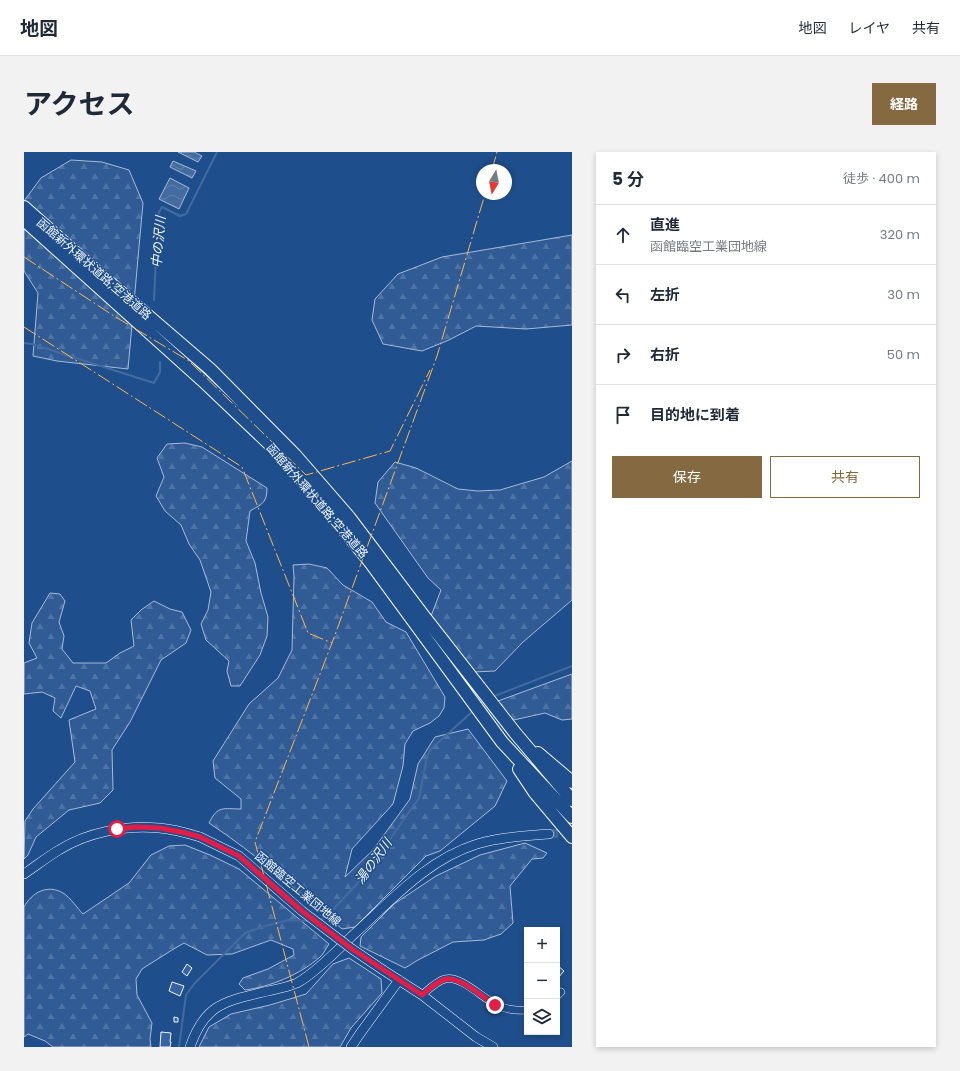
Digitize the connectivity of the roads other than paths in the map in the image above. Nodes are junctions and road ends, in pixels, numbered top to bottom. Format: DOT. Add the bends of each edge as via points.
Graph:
graph roads {
  1 [pos="24,207"];
  2 [pos="24,220"];
  3 [pos="419,619"];
  4 [pos="536,754"];
  5 [pos="521,767"];
  6 [pos="572,782"];
  7 [pos="572,800"];
  8 [pos="572,816"];
  9 [pos="549,834"];
  10 [pos="572,837"];
  11 [pos="24,874"];
  12 [pos="399,980"];
  13 [pos="422,995"];
  14 [pos="524,1010"];
  15 [pos="190,1047"];
  16 [pos="351,1047"];
  17 [pos="493,1047"];
  1 -- 3 [label="highway, 函館新外環状道路;空港道路" via="210,369 296,456 349,516"];
  2 -- 3 [label="highway, 函館新外環状道路;空港道路" via="283,456"];
  3 -- 4 [label="highway, 函館新外環状道路;空港道路" via="516,734"];
  3 -- 5 [label="highway, 函館新外環状道路;空港道路"];
  4 -- 6 [label="highway"];
  4 -- 7 [label="highway"];
  5 -- 8 [label="highway"];
  5 -- 10 [label="highway" via="535,793"];
  9 -- 15 [label="main road" via="478,844 433,864 297,983 215,1007 203,1018"];
  11 -- 12 [label="main road, 函館臨空工業団地線, bridge" via="60,849 96,833 136,827 160,828 200,837 239,856 302,911"];
  12 -- 13 [label="main road, 函館臨空工業団地線"];
  12 -- 16 [label="main road"];
  13 -- 14 [label="street" via="439,981 452,978 495,1005 516,1011"];
  13 -- 17 [label="main road, 函館臨空工業団地線"];
}
